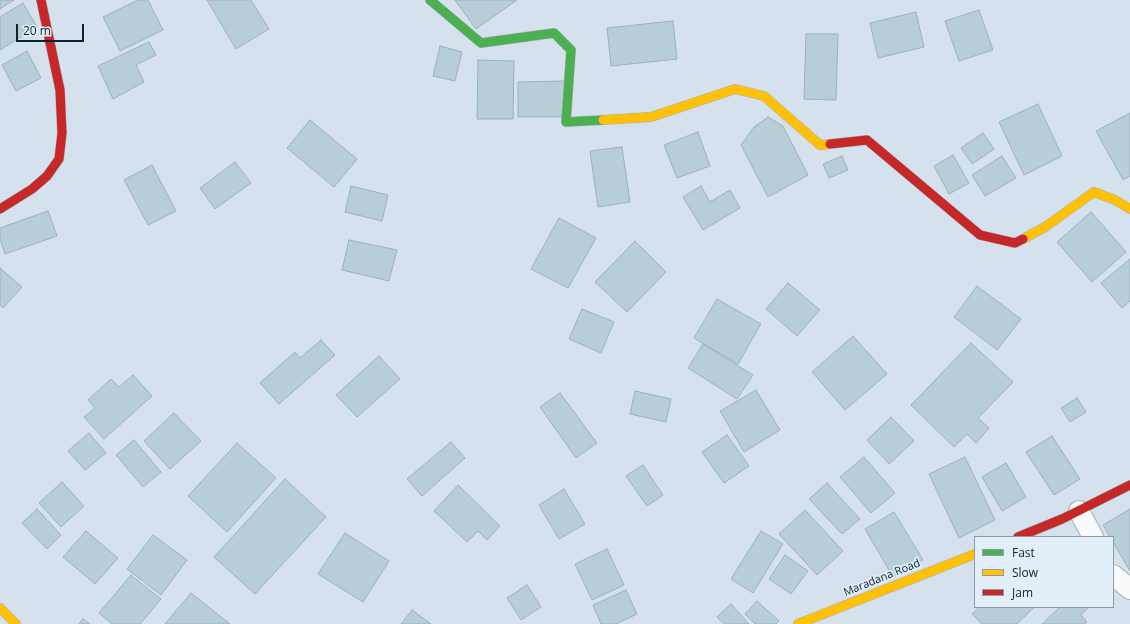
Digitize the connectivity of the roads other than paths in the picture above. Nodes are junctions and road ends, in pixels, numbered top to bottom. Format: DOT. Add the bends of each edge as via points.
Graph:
graph roads {
  1 [pos="41,0"];
  2 [pos="430,0"];
  3 [pos="0,209"];
  4 [pos="1130,209"];
  5 [pos="1130,485"];
  6 [pos="1079,511"];
  7 [pos="1020,536"];
  8 [pos="1092,536"];
  9 [pos="974,554"];
  10 [pos="1114,576"];
  11 [pos="1130,589"];
  12 [pos="0,608"];
  13 [pos="16,624"];
  14 [pos="798,624"];
  1 -- 3 [label="street" via="60,90 62,133 59,159 47,176 32,189"];
  2 -- 4 [label="street" via="481,43 554,33 571,50 566,122 651,117 734,89 764,96 820,145 867,140 980,235 1015,243 1045,227 1094,192"];
  5 -- 6 [label="street"];
  6 -- 7 [label="street"];
  6 -- 8 [label="street"];
  9 -- 14 [label="street, Maradana Road"];
  10 -- 11 [label="street"];
  12 -- 13 [label="street"];
}
